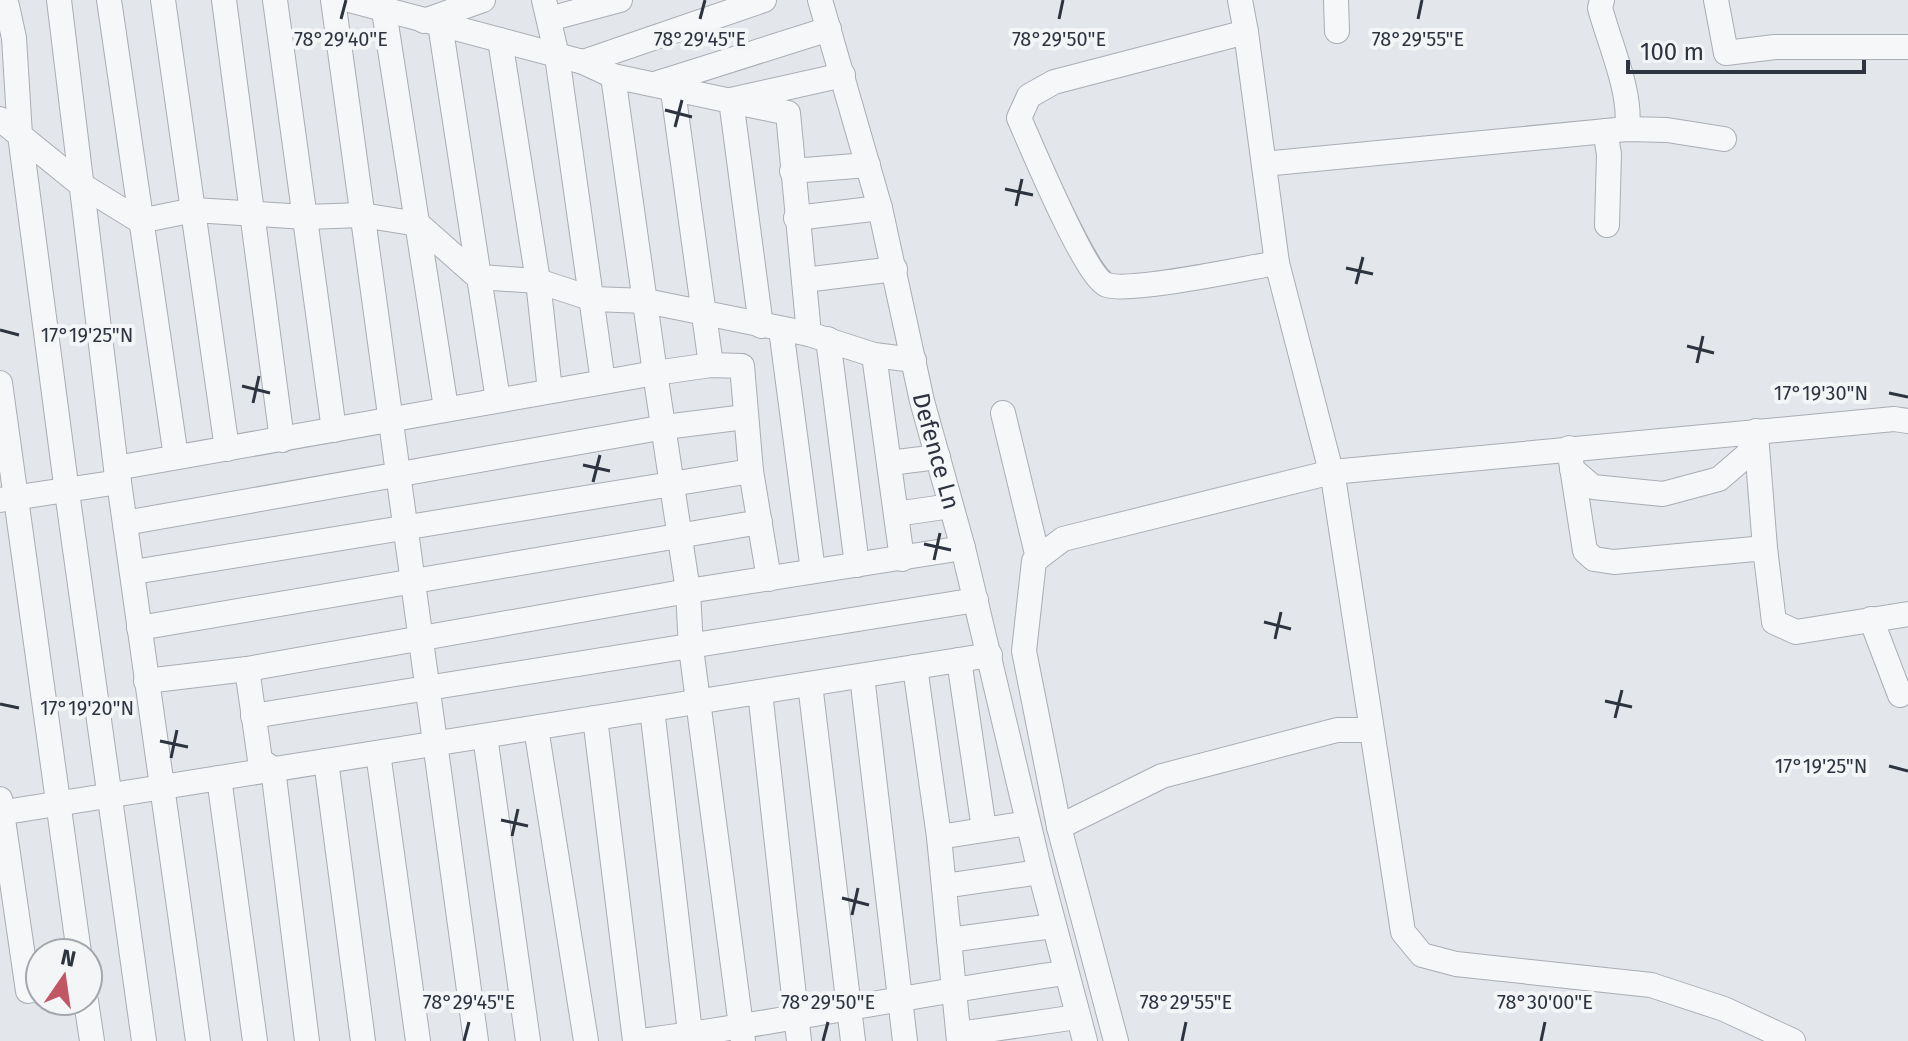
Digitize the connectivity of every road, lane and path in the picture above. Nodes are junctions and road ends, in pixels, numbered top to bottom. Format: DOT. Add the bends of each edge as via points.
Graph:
graph roads {
  1 [pos="59,0"];
  2 [pos="109,0"];
  3 [pos="163,0"];
  4 [pos="224,0"];
  5 [pos="275,0"];
  6 [pos="333,0"];
  7 [pos="349,0"];
  8 [pos="483,0"];
  9 [pos="620,0"];
  10 [pos="764,0"];
  11 [pos="820,0"];
  12 [pos="1240,0"];
  13 [pos="1336,0"];
  14 [pos="1602,0"];
  15 [pos="1716,0"];
  16 [pos="6,9"];
  17 [pos="547,9"];
  18 [pos="384,11"];
  19 [pos="432,23"];
  20 [pos="829,29"];
  21 [pos="1337,31"];
  22 [pos="1246,32"];
  23 [pos="500,40"];
  24 [pos="1908,47"];
  25 [pos="557,56"];
  26 [pos="583,62"];
  27 [pos="843,75"];
  28 [pos="613,76"];
  29 [pos="665,87"];
  30 [pos="731,100"];
  31 [pos="0,119"];
  32 [pos="1616,130"];
  33 [pos="20,135"];
  34 [pos="1724,139"];
  35 [pos="1264,164"];
  36 [pos="868,165"];
  37 [pos="792,171"];
  38 [pos="80,184"];
  39 [pos="880,208"];
  40 [pos="194,210"];
  41 [pos="250,215"];
  42 [pos="362,215"];
  43 [pos="306,217"];
  44 [pos="796,218"];
  45 [pos="140,221"];
  46 [pos="418,224"];
  47 [pos="1607,225"];
  48 [pos="1277,263"];
  49 [pos="895,269"];
  50 [pos="478,277"];
  51 [pos="804,280"];
  52 [pos="538,281"];
  53 [pos="593,299"];
  54 [pos="646,301"];
  55 [pos="705,314"];
  56 [pos="771,328"];
  57 [pos="818,336"];
  58 [pos="874,355"];
  59 [pos="914,360"];
  60 [pos="711,365"];
  61 [pos="655,373"];
  62 [pos="603,382"];
  63 [pos="0,383"];
  64 [pos="550,391"];
  65 [pos="498,400"];
  66 [pos="922,401"];
  67 [pos="880,407"];
  68 [pos="446,408"];
  69 [pos="1003,413"];
  70 [pos="745,417"];
  71 [pos="391,420"];
  72 [pos="1908,421"];
  73 [pos="665,427"];
  74 [pos="334,430"];
  75 [pos="1756,431"];
  76 [pos="282,440"];
  77 [pos="227,449"];
  78 [pos="176,457"];
  79 [pos="938,457"];
  80 [pos="1571,458"];
  81 [pos="889,463"];
  82 [pos="751,471"];
  83 [pos="1332,472"];
  84 [pos="118,475"];
  85 [pos="398,476"];
  86 [pos="672,484"];
  87 [pos="67,492"];
  88 [pos="8,499"];
  89 [pos="951,506"];
  90 [pos="896,514"];
  91 [pos="760,522"];
  92 [pos="125,523"];
  93 [pos="406,527"];
  94 [pos="678,536"];
  95 [pos="963,548"];
  96 [pos="1765,548"];
  97 [pos="1038,558"];
  98 [pos="902,559"];
  99 [pos="857,565"];
  100 [pos="813,571"];
  101 [pos="134,572"];
  102 [pos="769,579"];
  103 [pos="413,581"];
  104 [pos="688,591"];
  105 [pos="976,600"];
  106 [pos="1908,614"];
  107 [pos="1871,619"];
  108 [pos="139,628"];
  109 [pos="421,638"];
  110 [pos="691,648"];
  111 [pos="990,655"];
  112 [pos="959,660"];
  113 [pos="915,667"];
  114 [pos="247,669"];
  115 [pos="862,676"];
  116 [pos="146,681"];
  117 [pos="810,684"];
  118 [pos="427,688"];
  119 [pos="760,692"];
  120 [pos="1900,695"];
  121 [pos="700,701"];
  122 [pos="652,709"];
  123 [pos="253,716"];
  124 [pos="595,718"];
  125 [pos="536,728"];
  126 [pos="1370,730"];
  127 [pos="485,736"];
  128 [pos="435,744"];
  129 [pos="378,753"];
  130 [pos="326,761"];
  131 [pos="273,769"];
  132 [pos="219,778"];
  133 [pos="163,787"];
  134 [pos="109,796"];
  135 [pos="57,804"];
  136 [pos="1,808"];
  137 [pos="1028,823"];
  138 [pos="1059,827"];
  139 [pos="984,829"];
  140 [pos="939,837"];
  141 [pos="1040,872"];
  142 [pos="944,886"];
  143 [pos="1053,926"];
  144 [pos="77,937"];
  145 [pos="949,940"];
  146 [pos="24,964"];
  147 [pos="1065,973"];
  148 [pos="954,988"];
  149 [pos="900,1000"];
  150 [pos="850,1008"];
  151 [pos="797,1016"];
  152 [pos="88,1017"];
  153 [pos="1077,1017"];
  154 [pos="743,1033"];
  155 [pos="691,1038"];
  156 [pos="959,1038"];
  157 [pos="92,1041"];
  158 [pos="144,1041"];
  159 [pos="198,1041"];
  160 [pos="255,1041"];
  161 [pos="307,1041"];
  162 [pos="363,1041"];
  163 [pos="418,1041"];
  164 [pos="476,1041"];
  165 [pos="528,1041"];
  166 [pos="586,1041"];
  167 [pos="638,1041"];
  168 [pos="799,1041"];
  169 [pos="853,1041"];
  170 [pos="905,1041"];
  171 [pos="1085,1041"];
  172 [pos="1116,1041"];
  173 [pos="1793,1041"];
  1 -- 38 [label="street"];
  2 -- 45 [label="street"];
  3 -- 40 [label="street"];
  4 -- 41 [label="street"];
  5 -- 43 [label="street"];
  6 -- 42 [label="street"];
  7 -- 18 [label="street"];
  8 -- 19 [label="street"];
  9 -- 17 [label="street"];
  10 -- 26 [label="street"];
  11 -- 20 [label="street, Defence Ln"];
  12 -- 22 [label="street"];
  13 -- 21 [label="street"];
  14 -- 32 [label="street" via="1630,108"];
  15 -- 24 [label="street" via="1726,53 1775,47"];
  16 -- 33 [label="street" via="14,38"];
  17 -- 25 [label="street"];
  18 -- 19 [label="street"];
  18 -- 46 [label="street"];
  19 -- 23 [label="street"];
  19 -- 50 [label="street"];
  20 -- 27 [label="street, Defence Ln"];
  20 -- 29 [label="street"];
  22 -- 35 [label="street"];
  22 -- 48 [label="street" via="1054,82 1029,96 1019,118 1082,254 1096,278 1108,286"];
  23 -- 25 [label="street"];
  23 -- 52 [label="street"];
  25 -- 26 [label="street"];
  25 -- 53 [label="street"];
  26 -- 28 [label="street"];
  27 -- 30 [label="street"];
  27 -- 36 [label="street, Defence Ln"];
  28 -- 29 [label="street"];
  28 -- 54 [label="street"];
  29 -- 30 [label="street"];
  29 -- 55 [label="street"];
  30 -- 37 [label="street" via="788,113"];
  30 -- 56 [label="street"];
  31 -- 33 [label="street"];
  32 -- 34 [label="street" via="1667,130"];
  32 -- 35 [label="street"];
  32 -- 47 [label="street" via="1609,154"];
  33 -- 38 [label="street"];
  33 -- 87 [label="street"];
  35 -- 48 [label="street"];
  36 -- 37 [label="street"];
  36 -- 39 [label="street, Defence Ln"];
  37 -- 44 [label="street"];
  38 -- 45 [label="street"];
  38 -- 84 [label="street"];
  39 -- 44 [label="street"];
  39 -- 49 [label="street, Defence Ln"];
  40 -- 41 [label="street"];
  40 -- 45 [label="street"];
  40 -- 77 [label="street"];
  41 -- 43 [label="street"];
  41 -- 76 [label="street"];
  42 -- 43 [label="street"];
  42 -- 46 [label="street"];
  42 -- 71 [label="street"];
  43 -- 74 [label="street"];
  44 -- 51 [label="street"];
  45 -- 78 [label="street"];
  46 -- 50 [label="street"];
  46 -- 68 [label="street"];
  48 -- 83 [label="street"];
  49 -- 51 [label="street"];
  49 -- 59 [label="street, Defence Ln"];
  50 -- 52 [label="street"];
  50 -- 65 [label="street"];
  51 -- 57 [label="street"];
  52 -- 53 [label="street"];
  52 -- 64 [label="street"];
  53 -- 54 [label="street"];
  53 -- 62 [label="street"];
  54 -- 55 [label="street"];
  54 -- 61 [label="street"];
  55 -- 56 [label="street"];
  55 -- 60 [label="street"];
  56 -- 57 [label="street"];
  56 -- 100 [label="street"];
  57 -- 58 [label="street"];
  57 -- 99 [label="street"];
  58 -- 59 [label="street"];
  58 -- 67 [label="street"];
  59 -- 66 [label="street, Defence Ln"];
  60 -- 61 [label="street"];
  60 -- 70 [label="street" via="742,366"];
  61 -- 62 [label="street"];
  61 -- 73 [label="street"];
  62 -- 64 [label="street"];
  63 -- 88 [label="street"];
  64 -- 65 [label="street"];
  65 -- 68 [label="street"];
  66 -- 67 [label="street"];
  66 -- 79 [label="street, Defence Ln"];
  67 -- 81 [label="street"];
  68 -- 71 [label="street"];
  69 -- 97 [label="street"];
  70 -- 73 [label="street"];
  70 -- 82 [label="street"];
  71 -- 74 [label="street"];
  71 -- 85 [label="street"];
  72 -- 75 [label="street"];
  73 -- 85 [label="street"];
  73 -- 86 [label="street"];
  74 -- 76 [label="street"];
  75 -- 80 [label="street"];
  75 -- 80 [label="street" via="1748,454 1719,479 1663,494 1593,487"];
  75 -- 96 [label="street"];
  76 -- 77 [label="street"];
  77 -- 78 [label="street"];
  78 -- 84 [label="street"];
  79 -- 81 [label="street"];
  79 -- 89 [label="street, Defence Ln"];
  80 -- 83 [label="street"];
  80 -- 96 [label="street" via="1585,551 1594,559 1614,562"];
  81 -- 90 [label="street"];
  82 -- 86 [label="street"];
  82 -- 91 [label="street"];
  83 -- 97 [label="street" via="1063,539"];
  83 -- 126 [label="street"];
  84 -- 87 [label="street"];
  84 -- 92 [label="street"];
  85 -- 92 [label="street"];
  85 -- 93 [label="street"];
  86 -- 93 [label="street"];
  86 -- 94 [label="street"];
  87 -- 88 [label="street"];
  87 -- 134 [label="street"];
  88 -- 135 [label="street"];
  89 -- 90 [label="street"];
  89 -- 95 [label="street, Defence Ln"];
  90 -- 98 [label="street"];
  91 -- 94 [label="street"];
  91 -- 102 [label="street"];
  92 -- 101 [label="street"];
  93 -- 101 [label="street"];
  93 -- 103 [label="street"];
  94 -- 103 [label="street"];
  94 -- 104 [label="street"];
  95 -- 98 [label="street"];
  95 -- 105 [label="street, Defence Ln"];
  96 -- 107 [label="street" via="1774,622 1796,632"];
  97 -- 138 [label="street" via="1024,651"];
  98 -- 99 [label="street"];
  99 -- 100 [label="street"];
  100 -- 102 [label="street"];
  101 -- 108 [label="street"];
  102 -- 104 [label="street"];
  103 -- 108 [label="street"];
  103 -- 109 [label="street"];
  104 -- 109 [label="street"];
  104 -- 110 [label="street"];
  105 -- 110 [label="street"];
  105 -- 111 [label="street, Defence Ln"];
  106 -- 107 [label="street"];
  107 -- 120 [label="street"];
  108 -- 116 [label="street"];
  109 -- 114 [label="street"];
  109 -- 118 [label="street"];
  110 -- 118 [label="street"];
  110 -- 121 [label="street"];
  111 -- 112 [label="street"];
  111 -- 137 [label="street, Defence Ln"];
  112 -- 113 [label="street"];
  112 -- 139 [label="street"];
  113 -- 115 [label="street"];
  113 -- 140 [label="street"];
  114 -- 116 [label="street"];
  114 -- 123 [label="street"];
  115 -- 117 [label="street"];
  115 -- 149 [label="street"];
  116 -- 133 [label="street"];
  117 -- 119 [label="street"];
  117 -- 150 [label="street"];
  118 -- 123 [label="street"];
  118 -- 128 [label="street"];
  119 -- 121 [label="street"];
  119 -- 151 [label="street"];
  121 -- 122 [label="street"];
  121 -- 154 [label="street"];
  122 -- 124 [label="street"];
  122 -- 155 [label="street"];
  123 -- 131 [label="street" via="260,760"];
  124 -- 125 [label="street"];
  124 -- 167 [label="street"];
  125 -- 127 [label="street"];
  125 -- 166 [label="street"];
  126 -- 138 [label="street" via="1337,730 1162,776"];
  126 -- 173 [label="street" via="1403,932 1422,955 1456,964 1651,985 1724,1009"];
  127 -- 128 [label="street"];
  127 -- 165 [label="street"];
  128 -- 129 [label="street"];
  128 -- 164 [label="street"];
  129 -- 130 [label="street"];
  129 -- 163 [label="street"];
  130 -- 131 [label="street"];
  130 -- 162 [label="street"];
  131 -- 132 [label="street"];
  131 -- 161 [label="street"];
  132 -- 133 [label="street"];
  132 -- 160 [label="street"];
  133 -- 134 [label="street"];
  133 -- 159 [label="street"];
  134 -- 135 [label="street"];
  134 -- 158 [label="street"];
  135 -- 136 [label="street"];
  135 -- 144 [label="street"];
  136 -- 146 [label="street"];
  137 -- 139 [label="street"];
  137 -- 141 [label="street, Defence Ln"];
  138 -- 172 [label="street"];
  139 -- 140 [label="street"];
  140 -- 142 [label="street"];
  141 -- 142 [label="street"];
  141 -- 143 [label="street, Defence Ln"];
  142 -- 145 [label="street"];
  143 -- 145 [label="street"];
  143 -- 147 [label="street, Defence Ln"];
  145 -- 148 [label="street"];
  147 -- 148 [label="street"];
  147 -- 153 [label="street, Defence Ln"];
  148 -- 149 [label="street"];
  148 -- 156 [label="street"];
  149 -- 150 [label="street"];
  149 -- 170 [label="street"];
  150 -- 151 [label="street"];
  150 -- 169 [label="street"];
  151 -- 154 [label="street"];
  151 -- 168 [label="street"];
  152 -- 157 [label="street"];
  153 -- 156 [label="street"];
  153 -- 171 [label="street, Defence Ln"];
  154 -- 155 [label="street"];
  155 -- 167 [label="street"];
}
